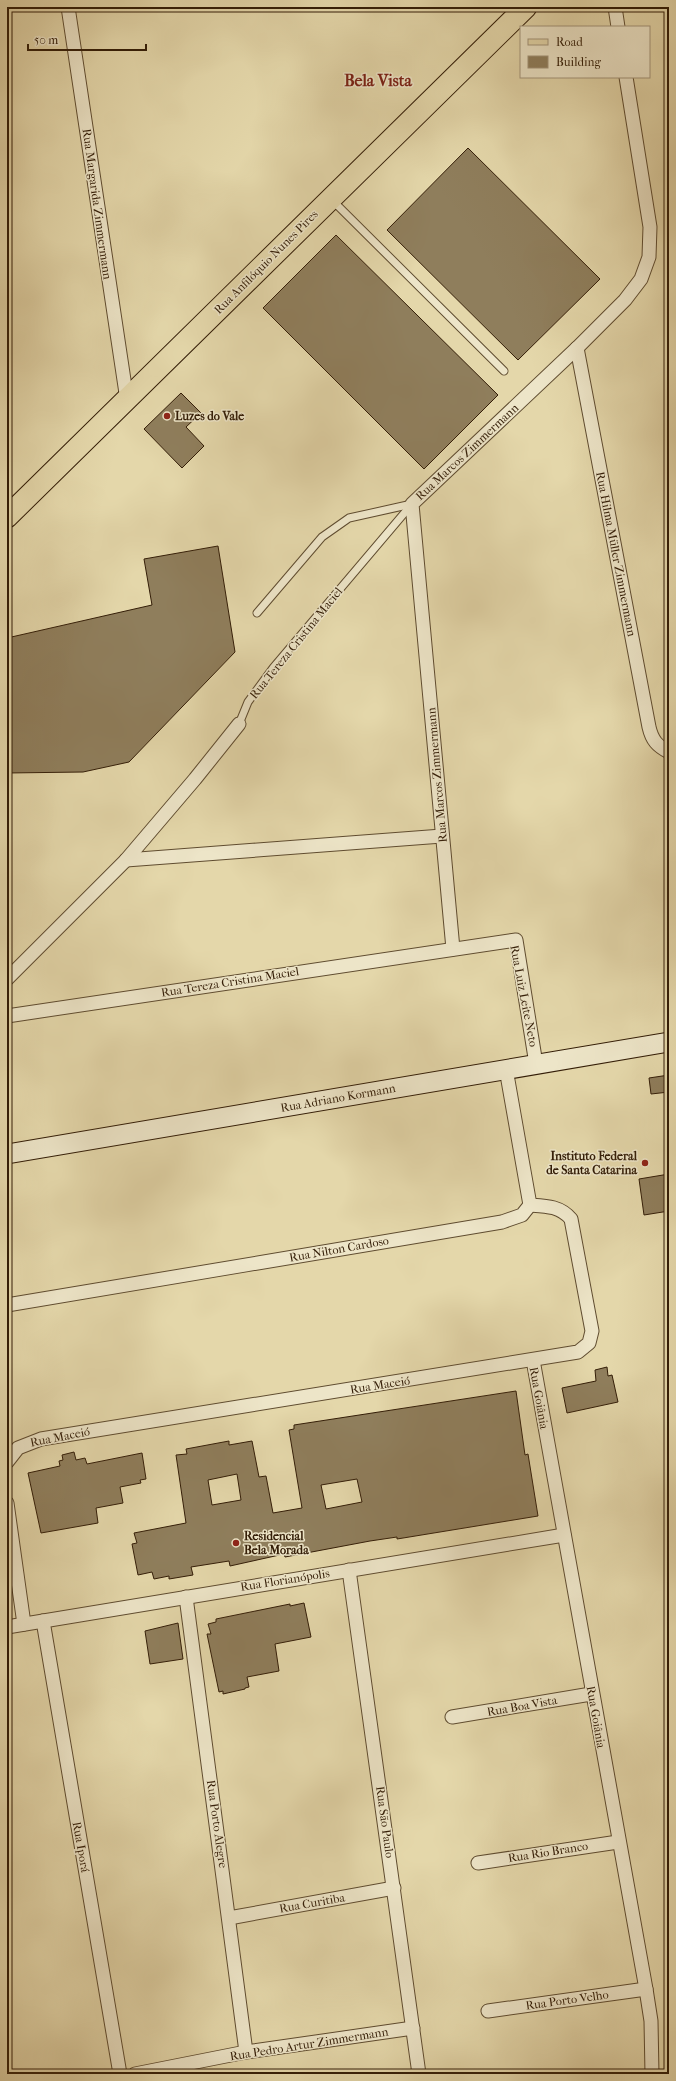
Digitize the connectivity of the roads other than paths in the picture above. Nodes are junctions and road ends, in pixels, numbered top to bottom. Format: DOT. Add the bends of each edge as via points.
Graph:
graph roads {
  1 [pos="68,7"];
  2 [pos="526,7"];
  3 [pos="615,7"];
  4 [pos="618,26"];
  5 [pos="626,78"];
  6 [pos="330,198"];
  7 [pos="577,348"];
  8 [pos="504,371"];
  9 [pos="126,400"];
  10 [pos="412,504"];
  11 [pos="7,517"];
  12 [pos="257,613"];
  13 [pos="238,724"];
  14 [pos="669,752"];
  15 [pos="442,836"];
  16 [pos="126,860"];
  17 [pos="453,948"];
  18 [pos="7,979"];
  19 [pos="7,1016"];
  20 [pos="669,1042"];
  21 [pos="536,1064"];
  22 [pos="506,1069"];
  23 [pos="7,1154"];
  24 [pos="530,1205"];
  25 [pos="7,1305"];
  26 [pos="533,1360"];
  27 [pos="7,1462"];
  28 [pos="7,1503"];
  29 [pos="564,1535"];
  30 [pos="349,1570"];
  31 [pos="186,1596"];
  32 [pos="43,1621"];
  33 [pos="24,1624"];
  34 [pos="7,1627"];
  35 [pos="591,1694"];
  36 [pos="452,1717"];
  37 [pos="618,1842"];
  38 [pos="478,1863"];
  39 [pos="394,1888"];
  40 [pos="229,1918"];
  41 [pos="646,1989"];
  42 [pos="488,2011"];
  43 [pos="413,2028"];
  44 [pos="246,2052"];
  45 [pos="120,2074"];
  46 [pos="135,2074"];
  47 [pos="419,2074"];
  48 [pos="652,2074"];
  1 -- 9 [label="street, Rua Margarida Zimmermann"];
  2 -- 6 [label="main road, Rua Anfilóquio Nunes Pires"];
  3 -- 4 [label="street"];
  5 -- 7 [label="street, Rua Marcos Zimmermann" via="650,227 649,257 641,279 625,300"];
  6 -- 8 [label="lane"];
  6 -- 9 [label="main road, Rua Anfilóquio Nunes Pires"];
  7 -- 10 [label="street, Rua Marcos Zimmermann"];
  7 -- 14 [label="street, Rua Hilma Müller Zimmermann" via="649,727 652,737 660,747"];
  9 -- 11 [label="main road, Rua Anfilóquio Nunes Pires"];
  10 -- 12 [label="lane" via="349,518 322,536"];
  10 -- 13 [label="lane, Rua Tereza Cristina Maciel" via="273,668 248,702"];
  10 -- 15 [label="street, Rua Marcos Zimmermann"];
  13 -- 16 [label="street, Rua Tereza Cristina Maciel"];
  15 -- 16 [label="street"];
  15 -- 17 [label="street, Rua Marcos Zimmermann"];
  16 -- 18 [label="street, Rua Tereza Cristina Maciel"];
  17 -- 19 [label="street, Rua Tereza Cristina Maciel"];
  17 -- 21 [label="street, Rua Luiz Leite Neto" via="516,940"];
  20 -- 21 [label="street, Rua Adriano Kormann"];
  21 -- 22 [label="street, Rua Adriano Kormann"];
  22 -- 23 [label="street, Rua Adriano Kormann"];
  22 -- 24 [label="street"];
  24 -- 25 [label="street, Rua Nilton Cardoso" via="522,1215 502,1222"];
  24 -- 26 [label="street, Rua Maceió" via="549,1206 561,1210 571,1219 592,1331 589,1343 578,1352"];
  26 -- 27 [label="street, Rua Maceió" via="41,1439 18,1448"];
  26 -- 29 [label="street, Rua Goiânia"];
  28 -- 33 [label="street"];
  29 -- 30 [label="street, Rua Florianópolis"];
  29 -- 35 [label="street, Rua Goiânia"];
  30 -- 31 [label="street, Rua Florianópolis"];
  30 -- 39 [label="street, Rua São Paulo"];
  31 -- 32 [label="street, Rua Florianópolis"];
  31 -- 40 [label="street, Rua Porto Alegre"];
  32 -- 33 [label="street, Rua Florianópolis"];
  32 -- 45 [label="street, Rua Iporá"];
  33 -- 34 [label="street, Rua Florianópolis"];
  35 -- 36 [label="street, Rua Boa Vista"];
  35 -- 37 [label="street, Rua Goiânia"];
  37 -- 38 [label="street, Rua Rio Branco"];
  37 -- 41 [label="street, Rua Goiânia"];
  39 -- 40 [label="street, Rua Curitiba"];
  39 -- 43 [label="street, Rua São Paulo"];
  40 -- 44 [label="street, Rua Porto Alegre"];
  41 -- 42 [label="street, Rua Porto Velho"];
  41 -- 48 [label="street, Rua Goiânia"];
  43 -- 44 [label="street, Rua Pedro Artur Zimmermann"];
  43 -- 47 [label="street, Rua São Paulo"];
  44 -- 46 [label="street, Rua Pedro Artur Zimmermann"];
}
